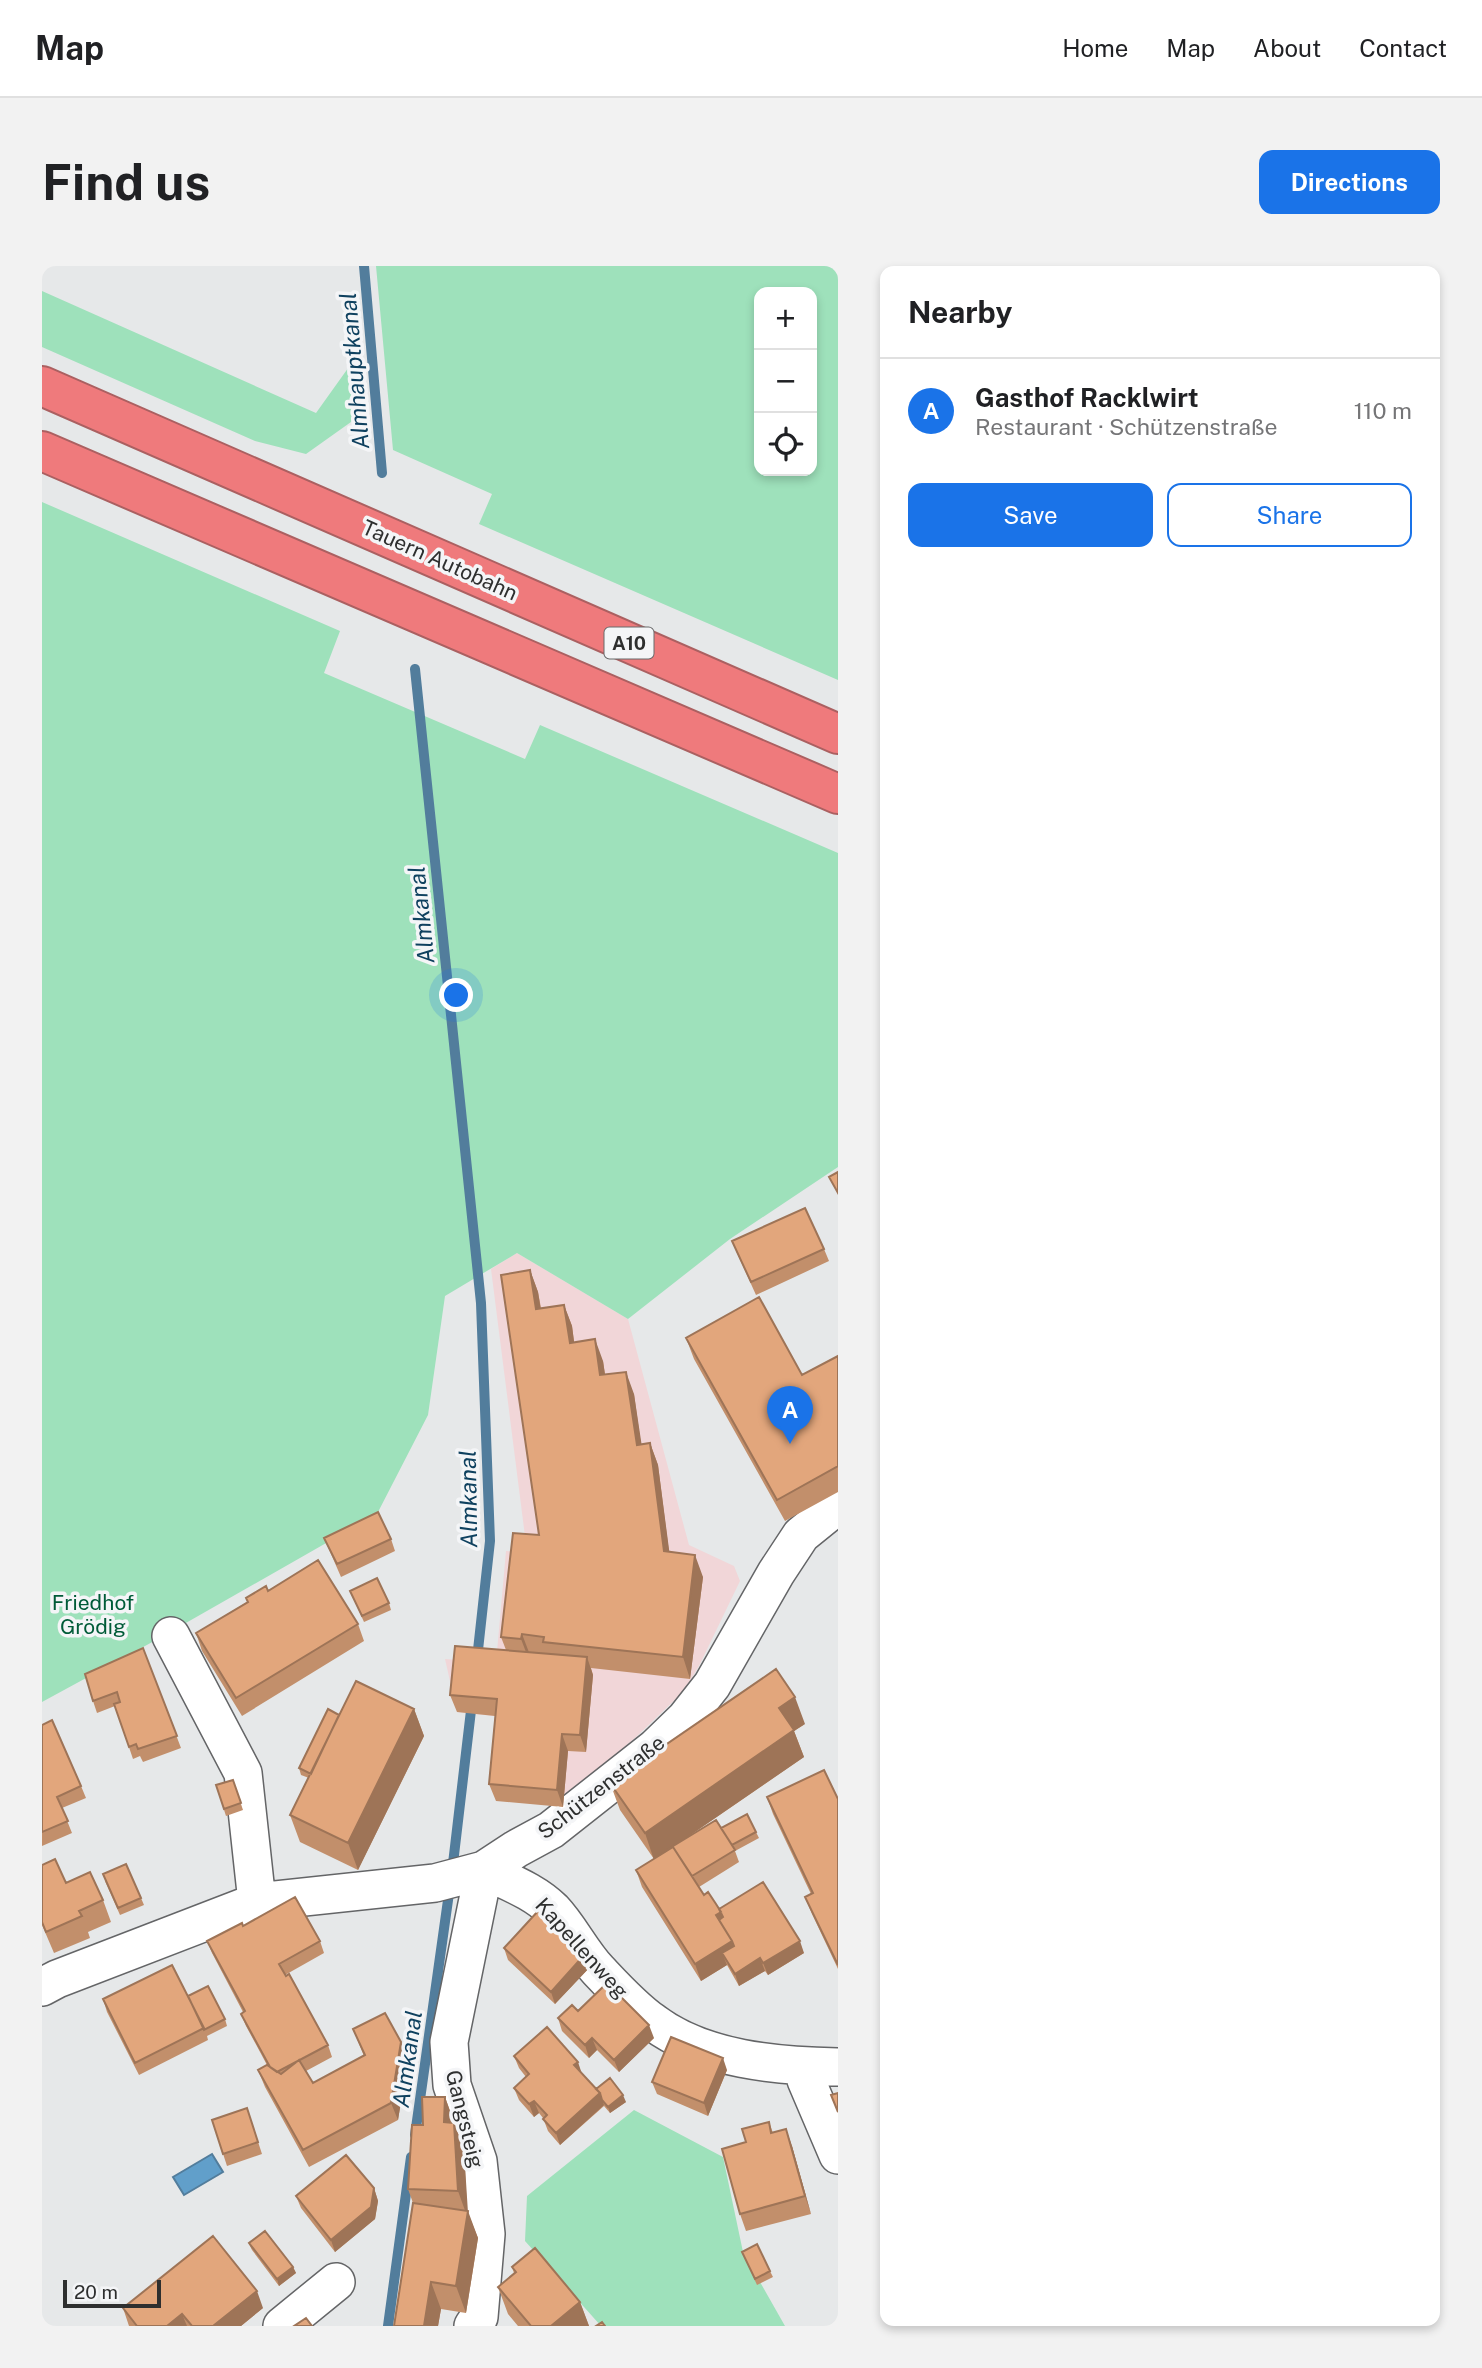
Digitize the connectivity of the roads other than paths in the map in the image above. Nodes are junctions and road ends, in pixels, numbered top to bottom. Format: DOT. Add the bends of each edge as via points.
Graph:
graph roads {
  1 [pos="42,386"];
  2 [pos="42,451"];
  3 [pos="838,734"];
  4 [pos="838,794"];
  5 [pos="838,1505"];
  6 [pos="172,1636"];
  7 [pos="462,1876"];
  8 [pos="257,1902"];
  9 [pos="42,1987"];
  10 [pos="822,2067"];
  11 [pos="838,2155"];
  12 [pos="336,2282"];
  13 [pos="282,2326"];
  14 [pos="473,2326"];
  1 -- 3 [label="highway, Tauern Autobahn / A10"];
  2 -- 4 [label="highway"];
  5 -- 7 [label="street, Schützenstraße" via="801,1535 712,1685 686,1718 551,1830"];
  6 -- 8 [label="street" via="243,1773"];
  7 -- 8 [label="street, Schützenstraße"];
  7 -- 10 [label="street, Kapellenweg" via="535,1894 597,1969 652,2022 680,2039 778,2065"];
  7 -- 14 [label="street, Gangsteig" via="449,2042 452,2085 478,2161 486,2234 479,2317"];
  8 -- 9 [label="street, Schützenstraße"];
  10 -- 11 [label="street" via="806,2080"];
  12 -- 13 [label="street"];
}
